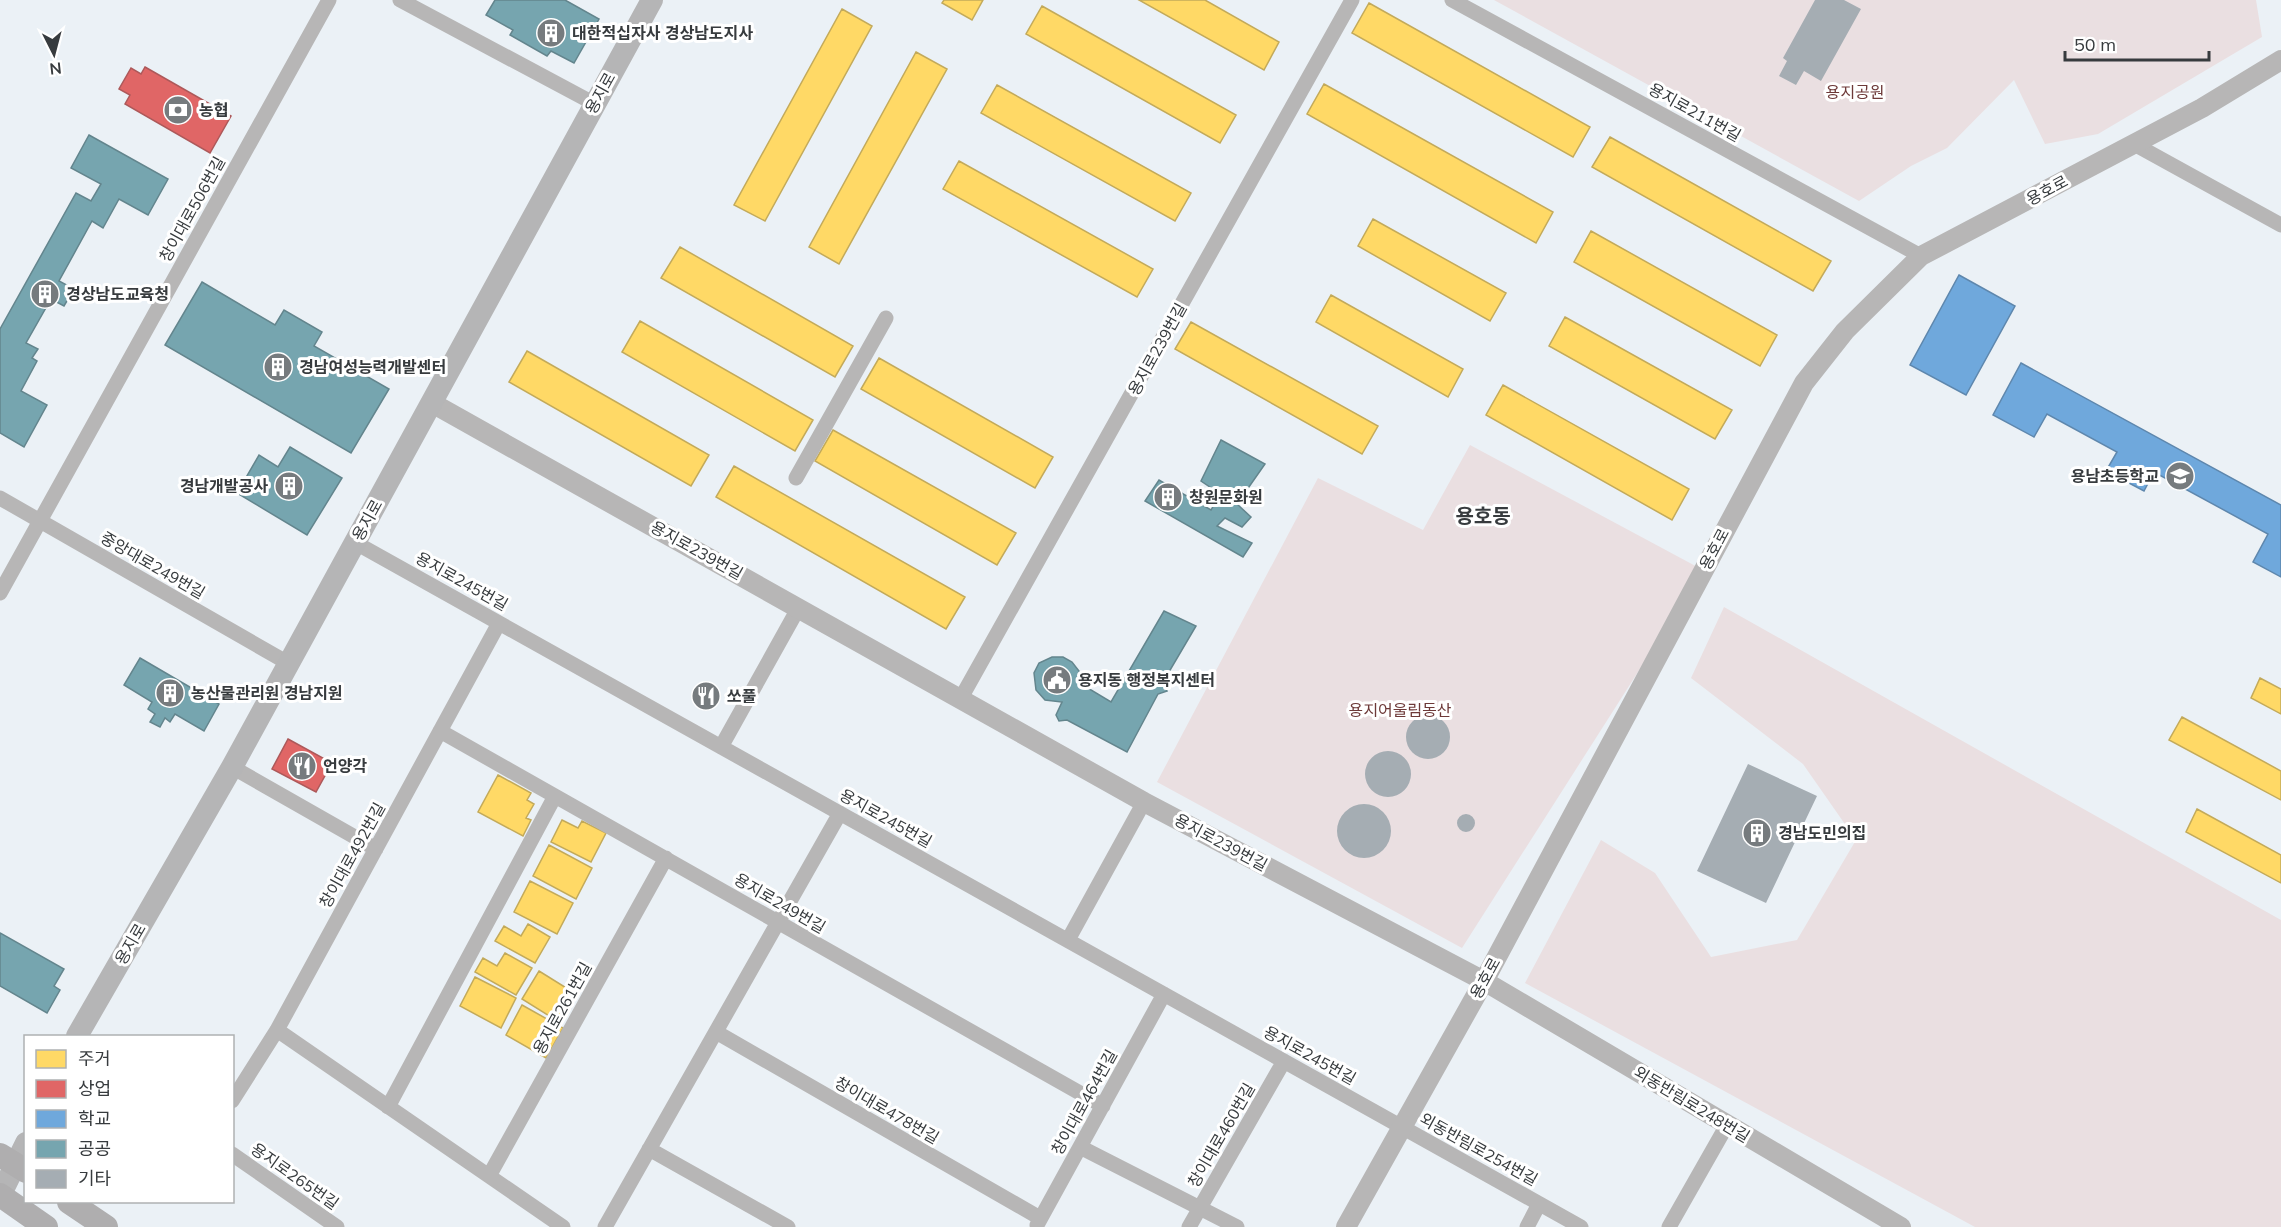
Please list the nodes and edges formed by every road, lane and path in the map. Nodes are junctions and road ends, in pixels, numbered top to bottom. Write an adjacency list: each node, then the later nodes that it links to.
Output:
1 (329, 0): 15 (street, 창이대로506번길)
2 (400, 0): 7 (street)
3 (652, 0): 7 (main road, 용지로)
4 (1352, 0): 21 (street, 용지로239번길)
5 (1452, 0): 10 (street, 용지로211번길)
6 (2281, 60): 8 (street, 용호로)
7 (595, 104): 12 (main road, 용지로)
8 (2134, 144): 9 (street); 10 (street, 용호로)
9 (2281, 225)
10 (1921, 256): 32 (street, 용호로)
11 (886, 318): 13 (street)
12 (432, 403): 16 (main road, 용지로); 18 (street, 용지로239번길)
13 (796, 478)
14 (0, 498): 15 (street, 중앙대로249번길)
15 (39, 520): 17 (street, 창이대로506번길); 20 (street, 중앙대로249번길)
16 (354, 542): 19 (street, 용지로245번길); 20 (main road, 용지로)
17 (0, 593)
18 (799, 608): 21 (street, 용지로239번길); 23 (street)
19 (499, 622): 22 (street, 창이대로492번길); 23 (street, 용지로245번길)
20 (288, 663): 24 (main road, 용지로)
21 (961, 698): 26 (street, 용지로239번길)
22 (440, 731): 25 (street, 용지로249번길); 28 (street, 창이대로492번길)
23 (722, 747): 27 (street, 용지로245번길)
24 (232, 767): 28 (street); 36 (main road, 용지로)
25 (555, 796): 29 (street, 용지로249번길); 40 (street)
26 (1144, 802): 31 (street); 32 (street, 용지로239번길)
27 (840, 813): 30 (street); 31 (street, 용지로245번길)
28 (376, 849): 34 (street, 창이대로492번길)
29 (666, 858): 30 (street, 용지로249번길); 47 (street, 용지로261번길)
30 (778, 922): 35 (street); 39 (street, 용지로249번길)
31 (1068, 940): 33 (street, 용지로245번길)
32 (1484, 981): 41 (street, 외동반림로248번길); 42 (street, 용호로)
33 (1164, 994): 37 (street, 용지로245번길); 39 (street, 창이대로464번길)
34 (277, 1030): 38 (street, 창이대로492번길); 40 (street)
35 (716, 1032): 44 (street); 52 (street, 창이대로478번길)
36 (78, 1035)
37 (1284, 1061): 42 (street, 용지로245번길); 51 (street, 창이대로460번길)
38 (234, 1098)
39 (1103, 1106): 43 (street, 창이대로464번길)
40 (388, 1107): 47 (street)
41 (1727, 1125): 53 (street, 외동반림로248번길); 65 (street)
42 (1401, 1126): 50 (street, 외동반림로254번길); 62 (street, 용호로)
43 (1080, 1147): 51 (street); 52 (street, 창이대로464번길)
44 (649, 1149): 58 (street); 59 (street)
45 (234, 1155): 56 (street, 용지로265번길)
46 (17, 1158): 48 (main road)
47 (489, 1176): 57 (street)
48 (0, 1195): 54 (main road)
49 (70, 1203): 55 (main road)
50 (1539, 1204): 63 (street, 외동반림로254번길); 64 (street, 외동반림로254번길)
51 (1200, 1208): 60 (street, 창이대로460번길); 61 (street)
52 (1038, 1223)
53 (1897, 1226)
54 (46, 1227)
55 (106, 1227)
56 (337, 1227)
57 (563, 1227)
58 (605, 1227)
59 (789, 1227)
60 (1189, 1227)
61 (1236, 1227)
62 (1346, 1227)
63 (1527, 1227)
64 (1581, 1227)
65 (1668, 1227)

